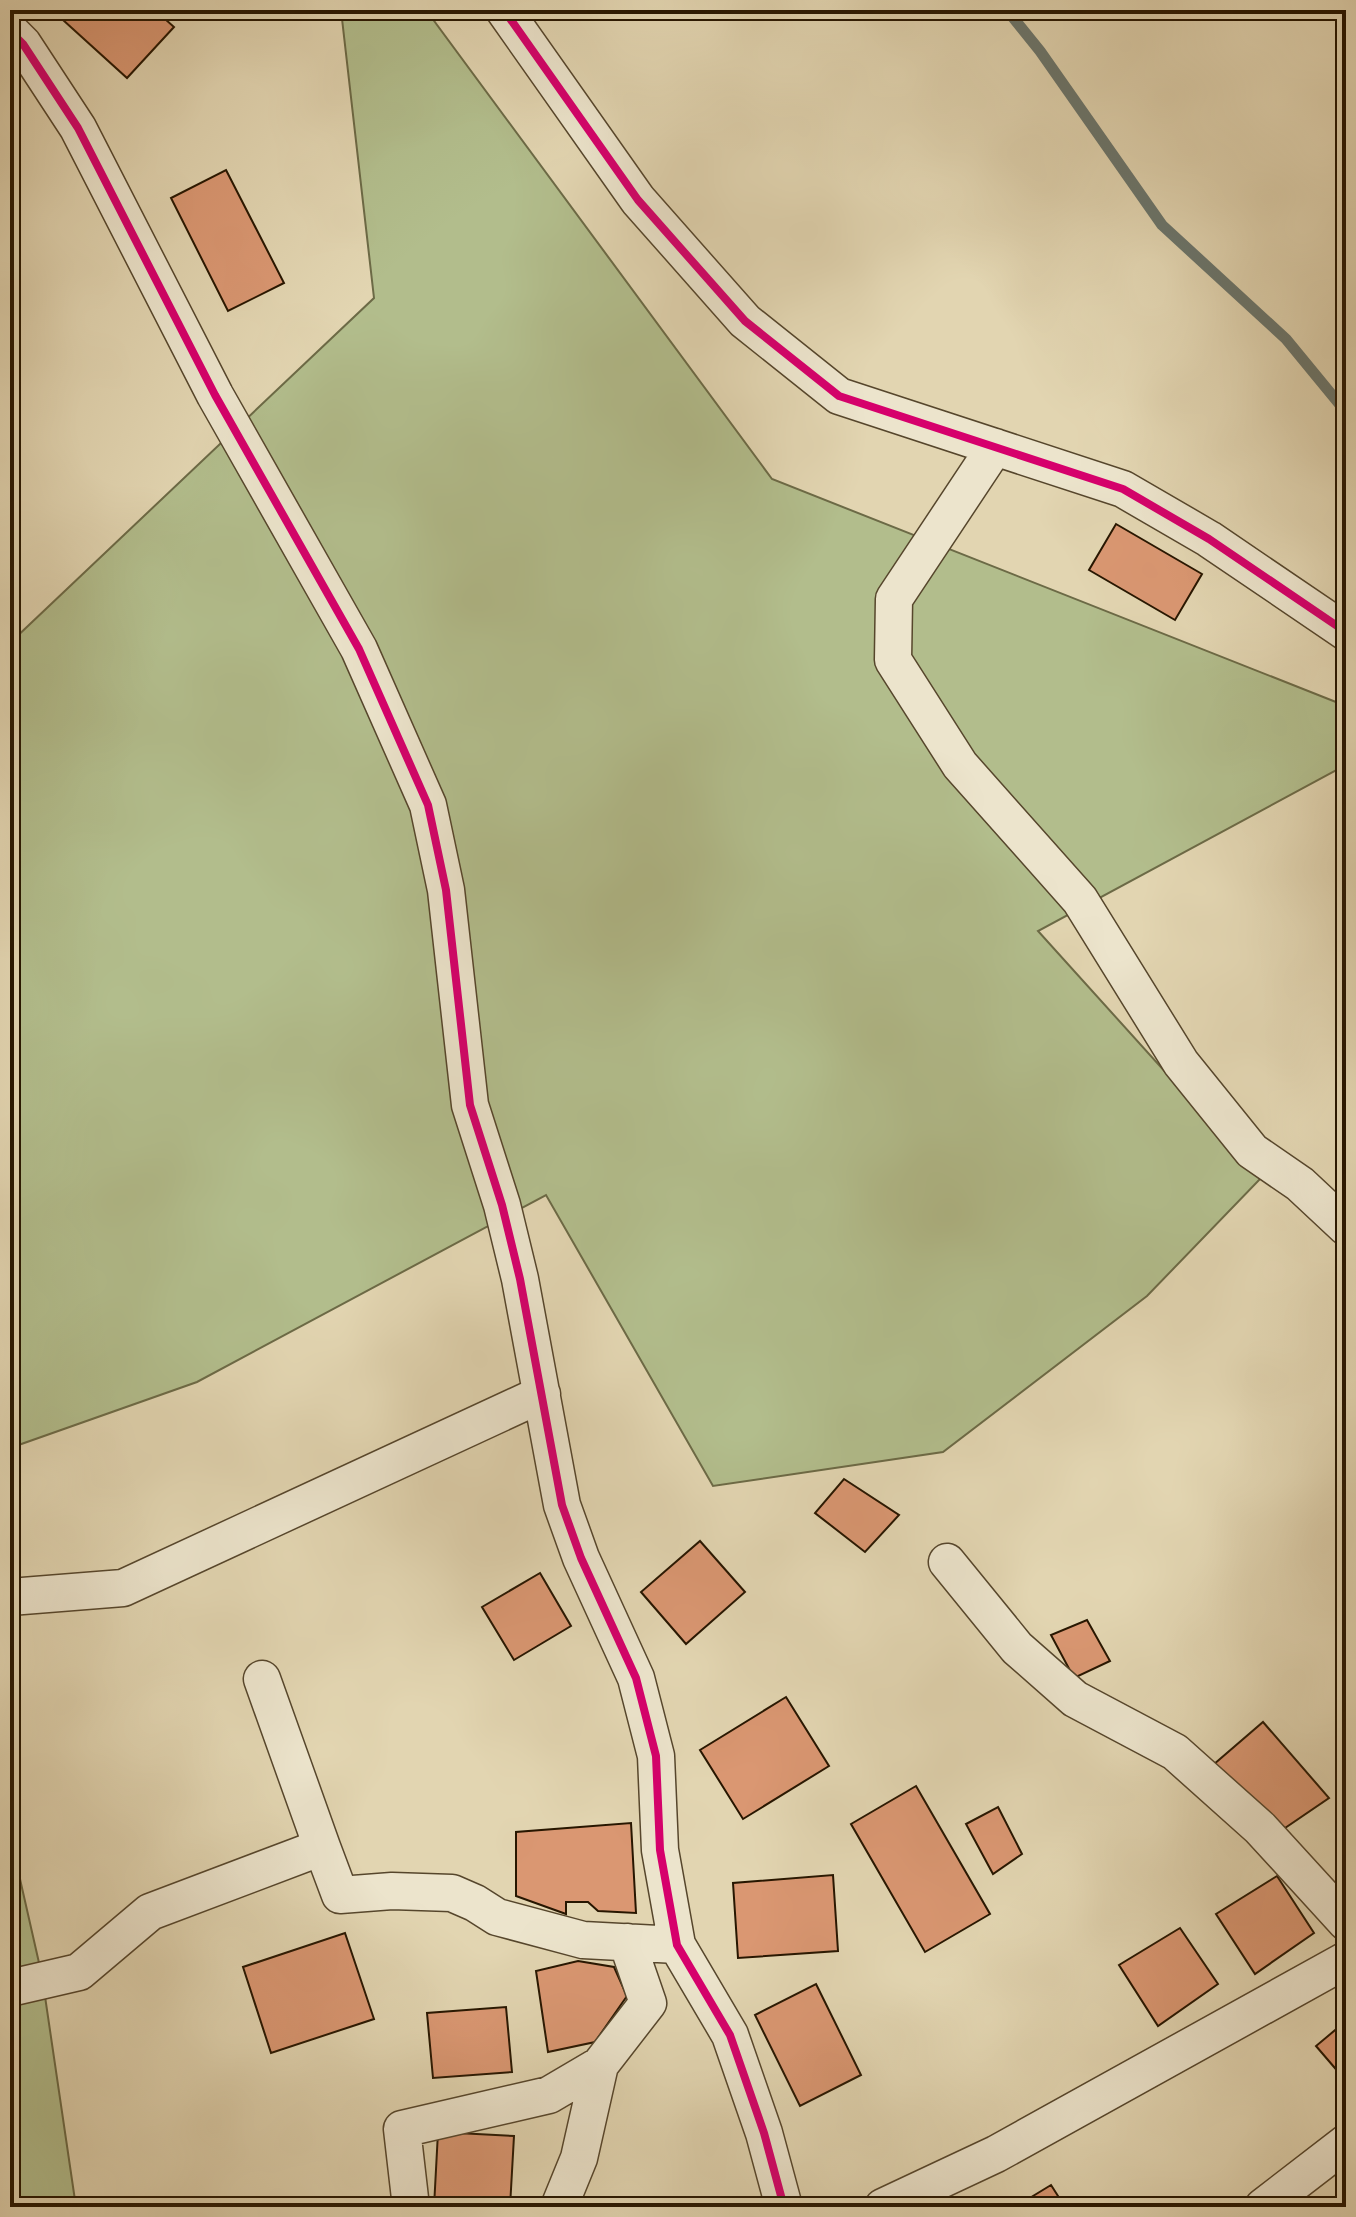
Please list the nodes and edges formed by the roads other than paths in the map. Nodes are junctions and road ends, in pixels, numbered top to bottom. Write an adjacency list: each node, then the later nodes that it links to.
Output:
1 (504, 10): 3 (street)
2 (10, 31): 6 (street)
3 (995, 447): 4 (street); 5 (street)
4 (1346, 632)
5 (1346, 1227)
6 (542, 1394): 8 (street); 13 (street)
7 (947, 1562): 11 (street)
8 (10, 1597)
9 (262, 1679): 10 (street)
10 (322, 1847): 12 (street); 15 (street)
11 (1346, 1922)
12 (627, 1942): 13 (street); 16 (street)
13 (677, 1945): 20 (street)
14 (1346, 1960): 21 (street)
15 (10, 1988)
16 (600, 2065): 18 (street); 19 (street)
17 (1346, 2143): 22 (street)
18 (411, 2207)
19 (559, 2207)
20 (784, 2207)
21 (883, 2207)
22 (1263, 2207)

